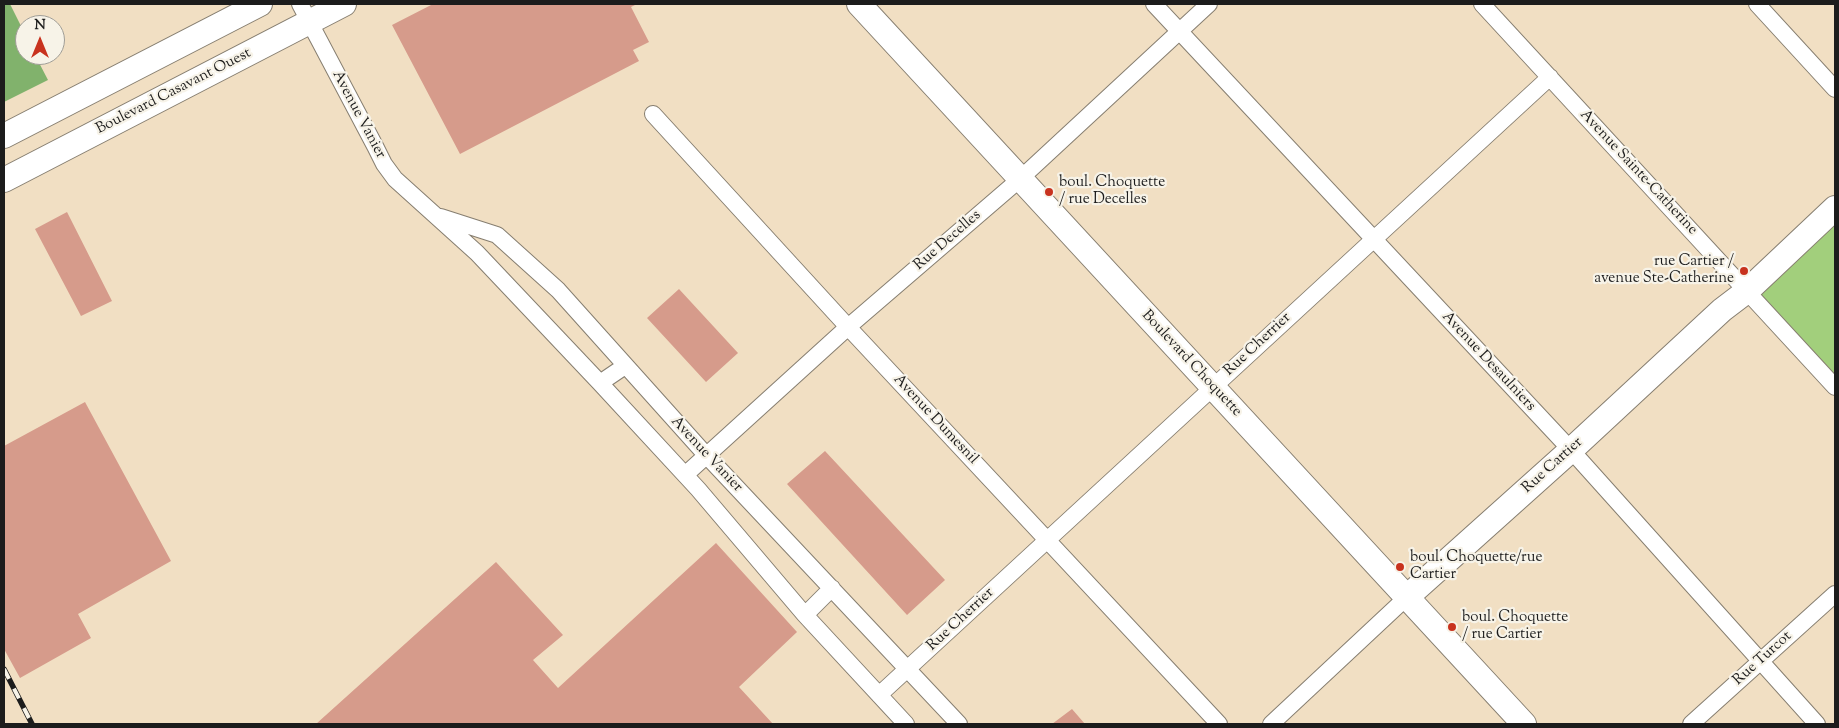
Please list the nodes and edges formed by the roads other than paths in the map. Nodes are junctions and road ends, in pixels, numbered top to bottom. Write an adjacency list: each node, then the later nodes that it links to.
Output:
1 (260, 4): 13 (main road)
2 (344, 4): 8 (main road, Boulevard Casavant Ouest)
3 (859, 4): 14 (main road, Boulevard Choquette)
4 (1154, 4): 9 (street, Avenue Desaulniers)
5 (1209, 4): 9 (street, Rue Decelles)
6 (1482, 4): 10 (street, Avenue Sainte-Catherine)
7 (1757, 4): 11 (street)
8 (305, 13): 15 (main road, Boulevard Casavant Ouest); 17 (street, Avenue Vanier)
9 (1179, 31): 14 (street, Rue Decelles); 18 (street, Avenue Desaulniers)
10 (1550, 77): 18 (street, Rue Cherrier); 19 (street, Avenue Sainte-Catherine)
11 (1835, 89)
12 (653, 114): 20 (street, Avenue Dumesnil)
13 (4, 136)
14 (1020, 179): 20 (street, Rue Decelles); 23 (main road, Boulevard Choquette)
15 (4, 180)
16 (1835, 208): 19 (main road, Rue Cartier)
17 (434, 215): 21 (street, Avenue Vanier); 22 (street, Avenue Vanier)
18 (1373, 239): 23 (street, Rue Cherrier); 25 (street, Avenue Desaulniers)
19 (1747, 292): 24 (street, Avenue Sainte-Catherine); 25 (main road, Rue Cartier)
20 (848, 327): 26 (street, Rue Decelles); 28 (street, Avenue Dumesnil)
21 (625, 366): 22 (street); 26 (street, Avenue Vanier)
22 (600, 383): 27 (street, Avenue Vanier)
23 (1212, 387): 28 (street, Rue Cherrier); 31 (main road, Boulevard Choquette)
24 (1835, 387)
25 (1571, 450): 31 (main road, Rue Cartier); 33 (street, Avenue Desaulniers)
26 (706, 455): 27 (street, Rue Decelles); 29 (street, Avenue Vanier)
27 (685, 474): 32 (street, Avenue Vanier)
28 (1046, 540): 34 (street, Rue Cherrier); 38 (street, Avenue Dumesnil)
29 (832, 588): 32 (street); 34 (street, Avenue Vanier)
30 (1835, 594): 33 (street, Rue Turcot)
31 (1407, 597): 39 (street, Rue Cartier); 40 (main road, Boulevard Choquette)
32 (805, 614): 35 (street, Avenue Vanier)
33 (1760, 661): 41 (street, Rue Turcot); 42 (street, Avenue Desaulniers)
34 (909, 669): 35 (street, Rue Cherrier); 37 (street, Avenue Vanier)
35 (879, 695): 36 (street, Avenue Vanier)
36 (906, 724)
37 (960, 724)
38 (1219, 724)
39 (1271, 724)
40 (1524, 724)
41 (1691, 724)
42 (1818, 724)

